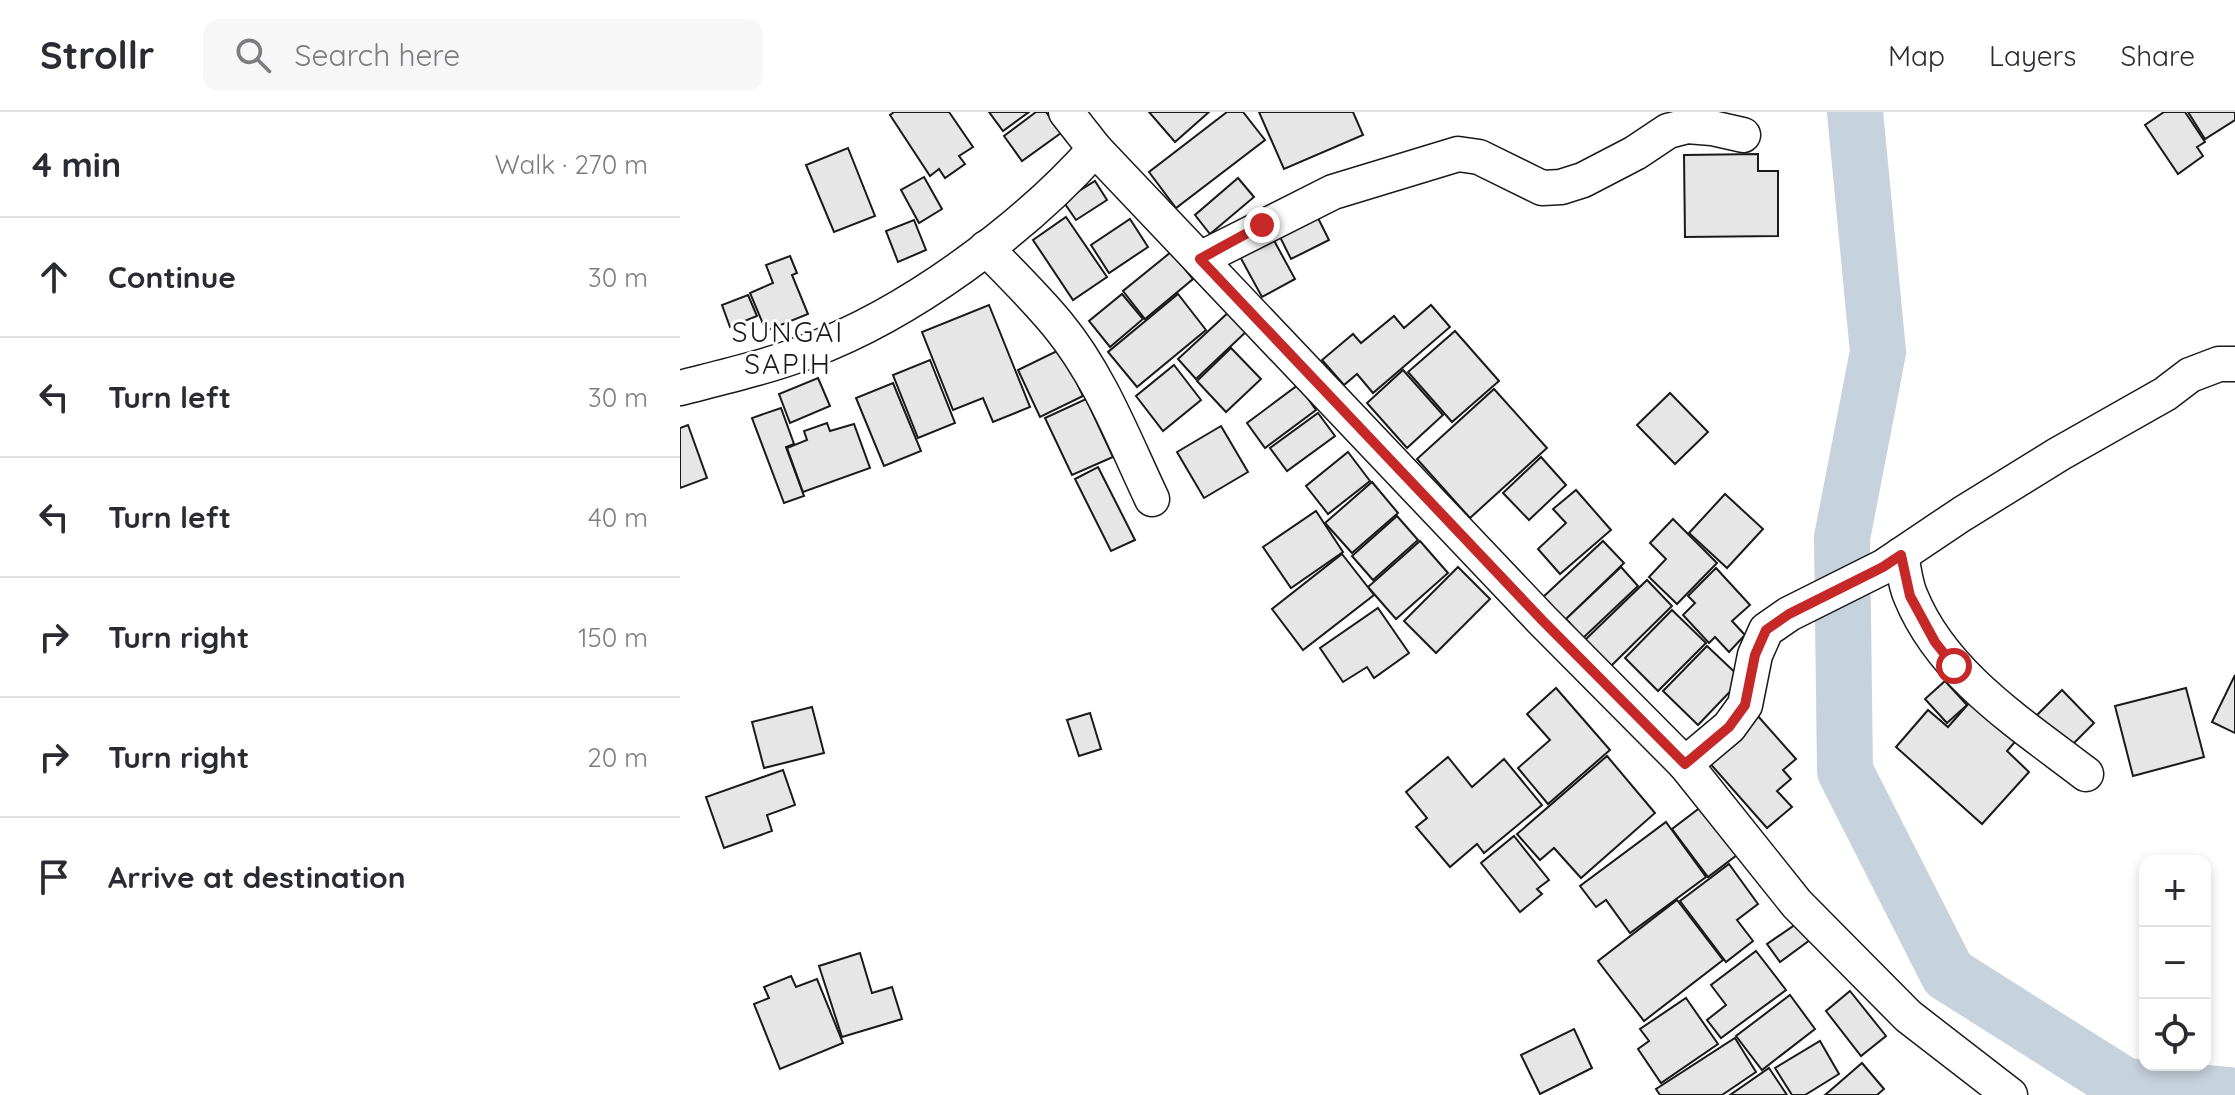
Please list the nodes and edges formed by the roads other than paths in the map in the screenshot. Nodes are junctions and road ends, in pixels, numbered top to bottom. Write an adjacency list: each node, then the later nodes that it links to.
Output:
1 (1066, 112): 3 (street)
2 (1743, 135): 5 (street)
3 (1095, 149): 4 (street); 5 (street)
4 (986, 248): 7 (street); 8 (street)
5 (1200, 259): 10 (street)
6 (2235, 364): 9 (street)
7 (680, 388)
8 (1152, 499)
9 (1892, 561): 10 (street); 11 (street)
10 (1685, 764): 12 (street)
11 (2086, 774)
12 (2010, 1095)

